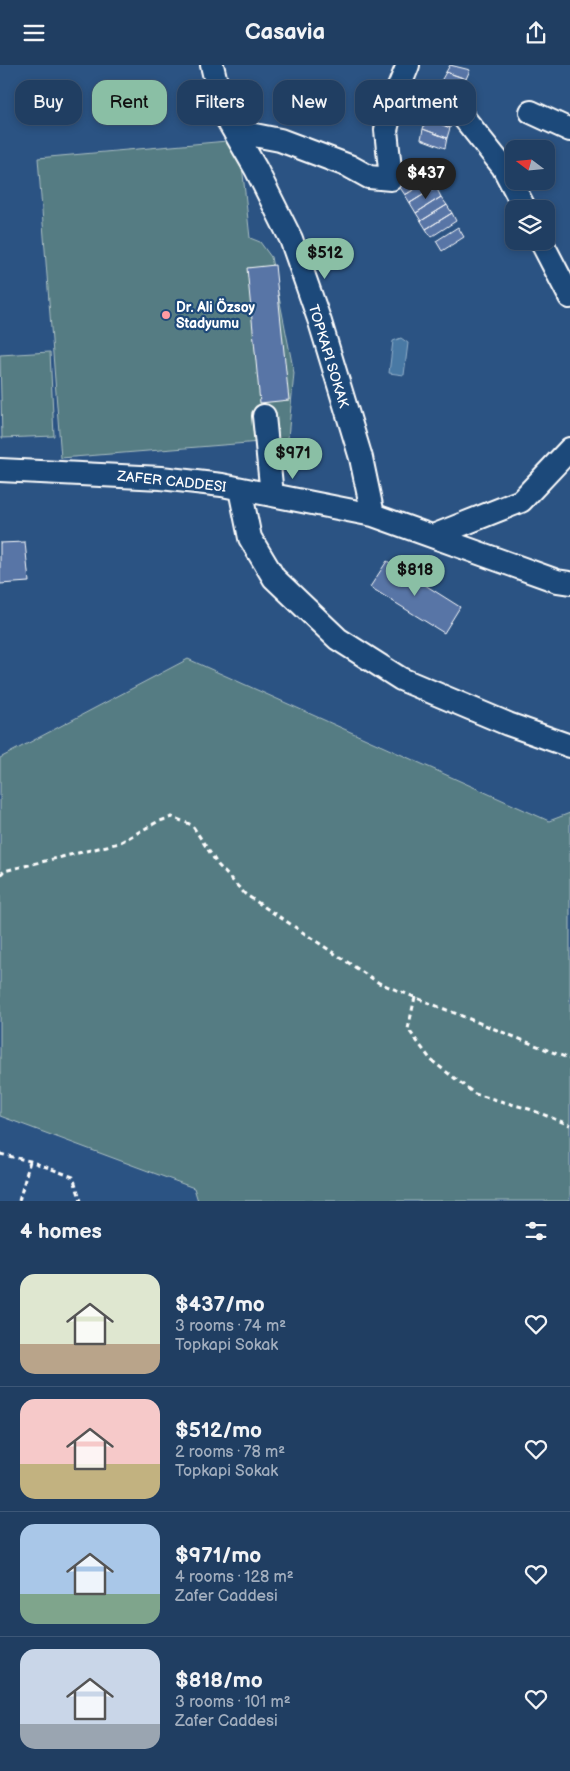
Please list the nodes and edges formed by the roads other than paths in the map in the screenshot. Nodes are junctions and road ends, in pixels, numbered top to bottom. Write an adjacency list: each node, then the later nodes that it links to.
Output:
1 (212, 65): 6 (street, TOPKAPI SOKAK)
2 (408, 65): 6 (street)
3 (531, 112): 5 (street)
4 (470, 125): 7 (street)
5 (570, 130)
6 (234, 131): 15 (street, TOPKAPI SOKAK)
7 (520, 200)
8 (546, 250): 9 (street)
9 (570, 297)
10 (264, 417): 14 (street)
11 (570, 449): 16 (street)
12 (0, 470): 13 (street, ZAFER CADDESI)
13 (240, 489): 14 (street, ZAFER CADDESI); 18 (street)
14 (272, 495): 15 (street, ZAFER CADDESI)
15 (373, 515): 16 (street, ZAFER CADDESI)
16 (433, 536): 17 (street, ZAFER CADDESI)
17 (570, 583)
18 (570, 746)

